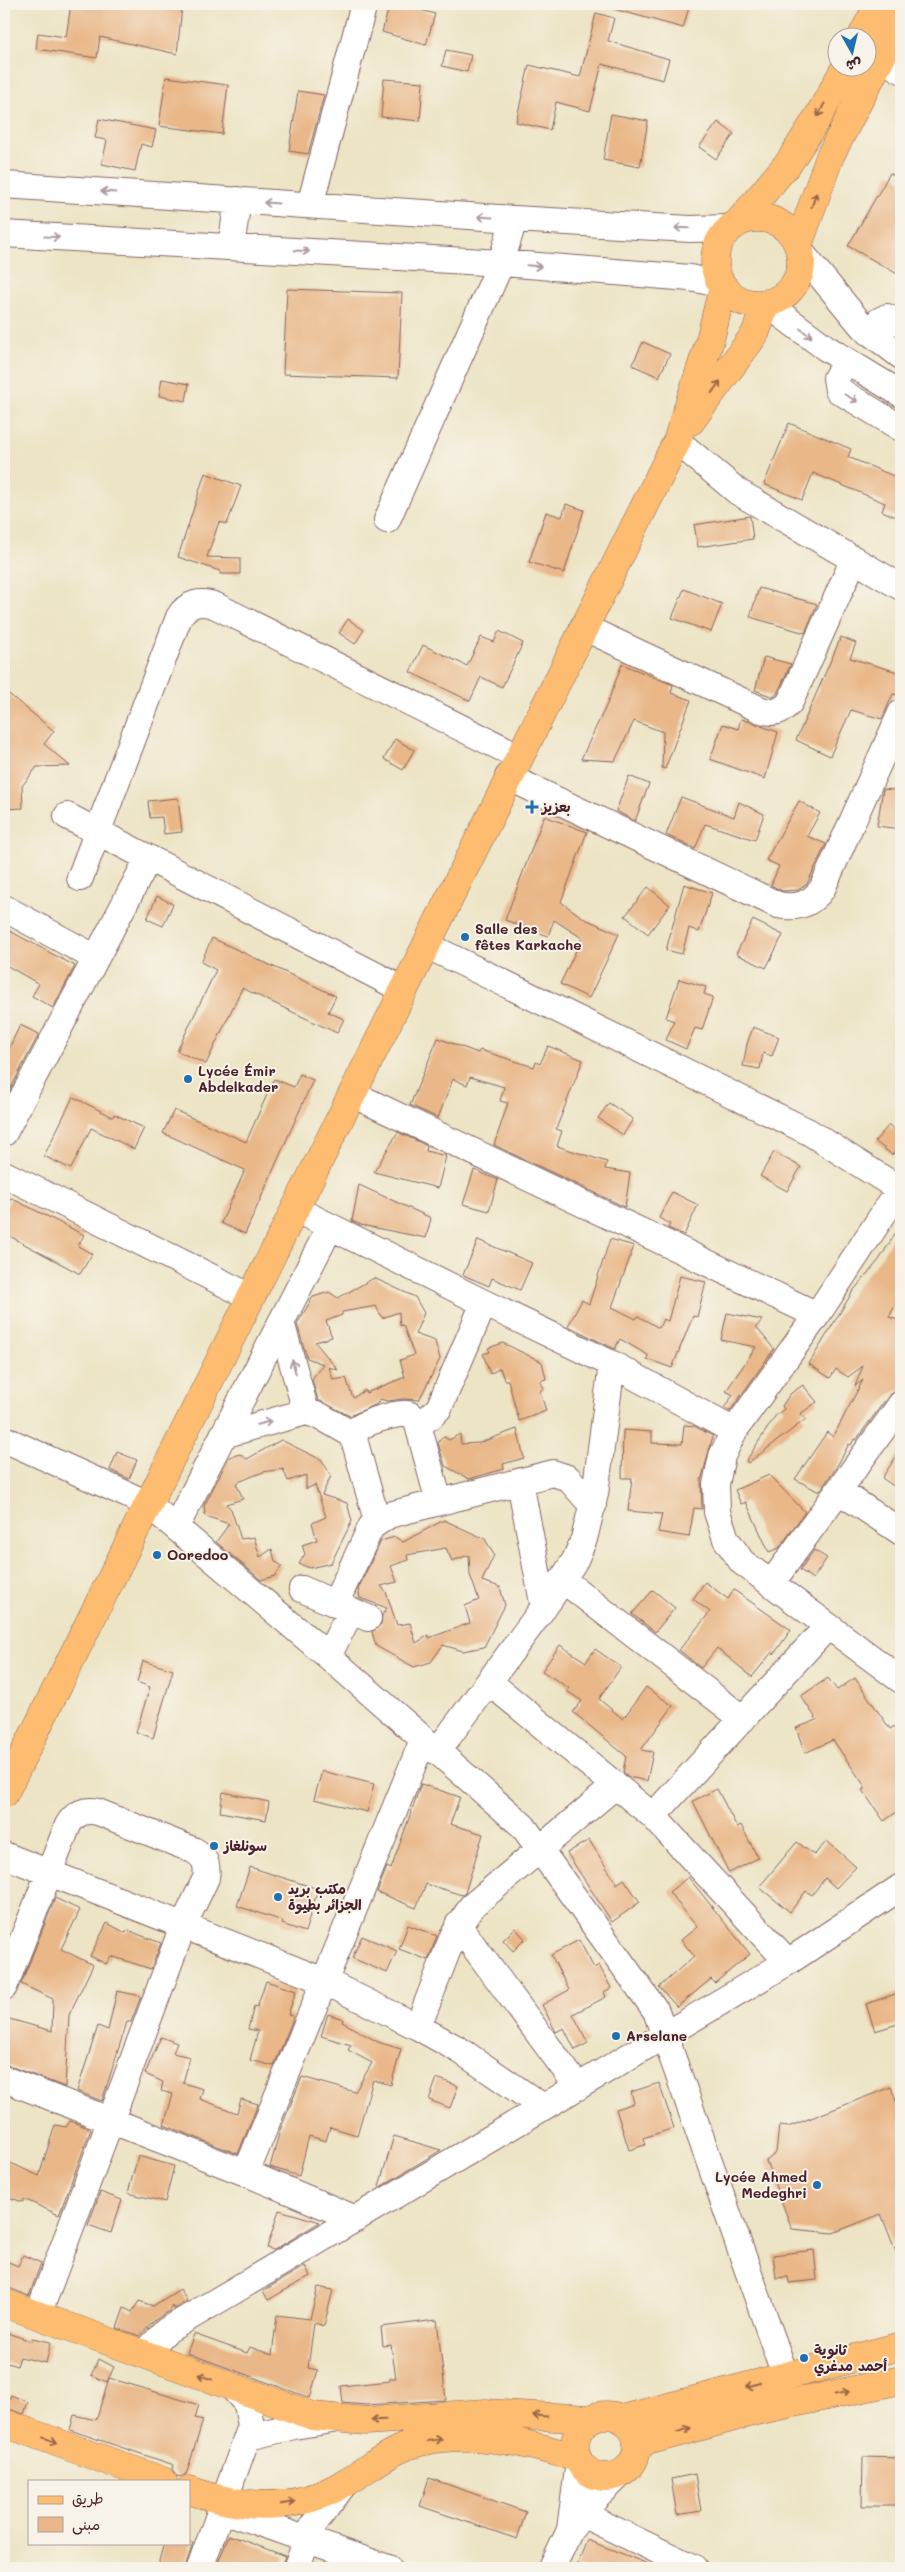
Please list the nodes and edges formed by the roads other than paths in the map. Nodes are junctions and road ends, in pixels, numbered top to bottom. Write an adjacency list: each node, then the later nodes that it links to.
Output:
1 (364, 4): 9 (street)
2 (879, 4): 4 (main road)
3 (901, 20): 5 (main road)
4 (866, 28)
5 (891, 64): 14 (main road, one-way to 5)
6 (839, 78): 11 (main road, one-way to 11)
7 (4, 185): 8 (street, one-way to 7)
8 (238, 200): 9 (street, one-way to 8); 13 (street)
9 (310, 205): 10 (street, one-way to 9)
10 (514, 219): 11 (street, one-way to 10); 15 (street)
11 (734, 226): 14 (main road); 16 (main road)
12 (4, 234): 13 (street, one-way to 13)
13 (232, 247): 15 (street, one-way to 15)
14 (799, 249): 17 (main road); 19 (street)
15 (501, 263): 16 (street, one-way to 16); 25 (street)
16 (722, 285): 17 (main road); 24 (main road)
17 (766, 304): 21 (street, one-way to 21); 24 (main road, one-way to 17)
18 (901, 324): 19 (street)
19 (868, 332): 20 (street)
20 (901, 356)
21 (846, 361): 22 (street); 23 (street, one-way to 23)
22 (901, 394)
23 (901, 428)
24 (677, 440): 26 (street); 28 (main road)
25 (387, 520)
26 (854, 559): 27 (street); 28 (street)
27 (901, 587)
28 (584, 627): 31 (main road)
29 (901, 713): 30 (street)
30 (894, 749): 31 (street)
31 (513, 766): 33 (street); 37 (main road)
32 (67, 816): 33 (street)
33 (98, 832): 34 (street); 35 (street)
34 (148, 859): 38 (street); 39 (street)
35 (80, 878)
36 (4, 908): 38 (street)
37 (426, 945): 39 (main road); 43 (street)
38 (94, 957): 41 (street)
39 (404, 990): 40 (main road)
40 (352, 1094): 44 (main road); 48 (street)
41 (4, 1133)
42 (4, 1174): 46 (street)
43 (901, 1189): 48 (street)
44 (295, 1209): 45 (street); 46 (main road)
45 (330, 1226): 47 (street); 49 (street)
46 (251, 1297): 61 (main road)
47 (484, 1304): 50 (street); 53 (street)
48 (817, 1315): 54 (street)
49 (282, 1322): 52 (street, one-way to 49); 55 (street)
50 (612, 1364): 54 (street); 62 (street)
51 (901, 1404): 59 (street)
52 (306, 1412): 55 (street, one-way to 52); 56 (street)
53 (418, 1424): 56 (street); 60 (street)
54 (734, 1432): 67 (street)
55 (223, 1435): 64 (street)
56 (353, 1435): 63 (street)
57 (4, 1439): 61 (street)
58 (520, 1482): 60 (street); 62 (street); 68 (street)
59 (840, 1491): 65 (street); 67 (street)
60 (439, 1502): 63 (street)
61 (148, 1504): 64 (street); 78 (main road)
62 (593, 1506): 66 (street)
63 (377, 1521): 69 (street)
64 (176, 1527): 70 (street)
65 (901, 1532)
66 (563, 1580): 68 (street); 75 (street)
67 (771, 1584): 71 (street)
68 (544, 1608): 74 (street)
69 (351, 1611): 70 (street); 72 (street)
70 (290, 1626): 72 (street)
71 (828, 1626): 73 (street); 75 (street)
72 (328, 1656): 76 (street)
73 (901, 1680)
74 (489, 1682): 76 (street); 77 (street)
75 (743, 1719): 79 (street)
76 (430, 1746): 80 (street); 87 (street)
77 (616, 1785): 79 (street); 80 (street)
78 (4, 1794)
79 (653, 1816): 86 (street)
80 (538, 1849): 84 (street); 90 (street)
81 (4, 1856): 82 (street)
82 (48, 1873): 85 (street); 85 (street); 88 (street)
83 (901, 1887): 86 (street)
84 (458, 1925): 89 (street); 92 (street)
85 (183, 1926): 87 (street); 94 (street)
86 (788, 1962): 90 (street)
87 (324, 1981): 89 (street); 95 (street)
88 (4, 1986)
89 (418, 2026): 93 (street)
90 (665, 2035): 92 (street); 101 (street)
91 (4, 2079): 94 (street)
92 (578, 2087): 93 (street)
93 (543, 2108): 96 (street)
94 (110, 2121): 95 (street); 98 (street)
95 (246, 2173): 96 (street)
96 (356, 2219): 100 (street)
97 (4, 2302): 98 (main road)
98 (38, 2315): 100 (main road)
99 (901, 2346): 101 (main road)
100 (144, 2354): 103 (main road, one-way to 100)
101 (785, 2375): 104 (main road, one-way to 104)
102 (901, 2380): 109 (main road, one-way to 102)
103 (232, 2387): 105 (main road); 108 (street)
104 (622, 2419): 106 (main road); 109 (main road)
105 (339, 2420): 106 (main road, one-way to 105); 108 (street)
106 (588, 2420): 110 (main road)
107 (4, 2423): 112 (main road, one-way to 112)
108 (249, 2437): 115 (street)
109 (638, 2444): 111 (main road)
110 (578, 2460): 111 (main road); 113 (main road, one-way to 110); 116 (street)
111 (624, 2471): 116 (street)
112 (160, 2480)
113 (345, 2483): 115 (main road, one-way to 113); 117 (street)
114 (190, 2490): 115 (main road)
115 (224, 2506): 117 (street); 118 (street)
116 (576, 2522): 121 (street); 122 (street)
117 (308, 2540): 119 (street); 120 (street)
118 (200, 2568)
119 (296, 2568)
120 (388, 2568)
121 (552, 2568)
122 (694, 2568)

